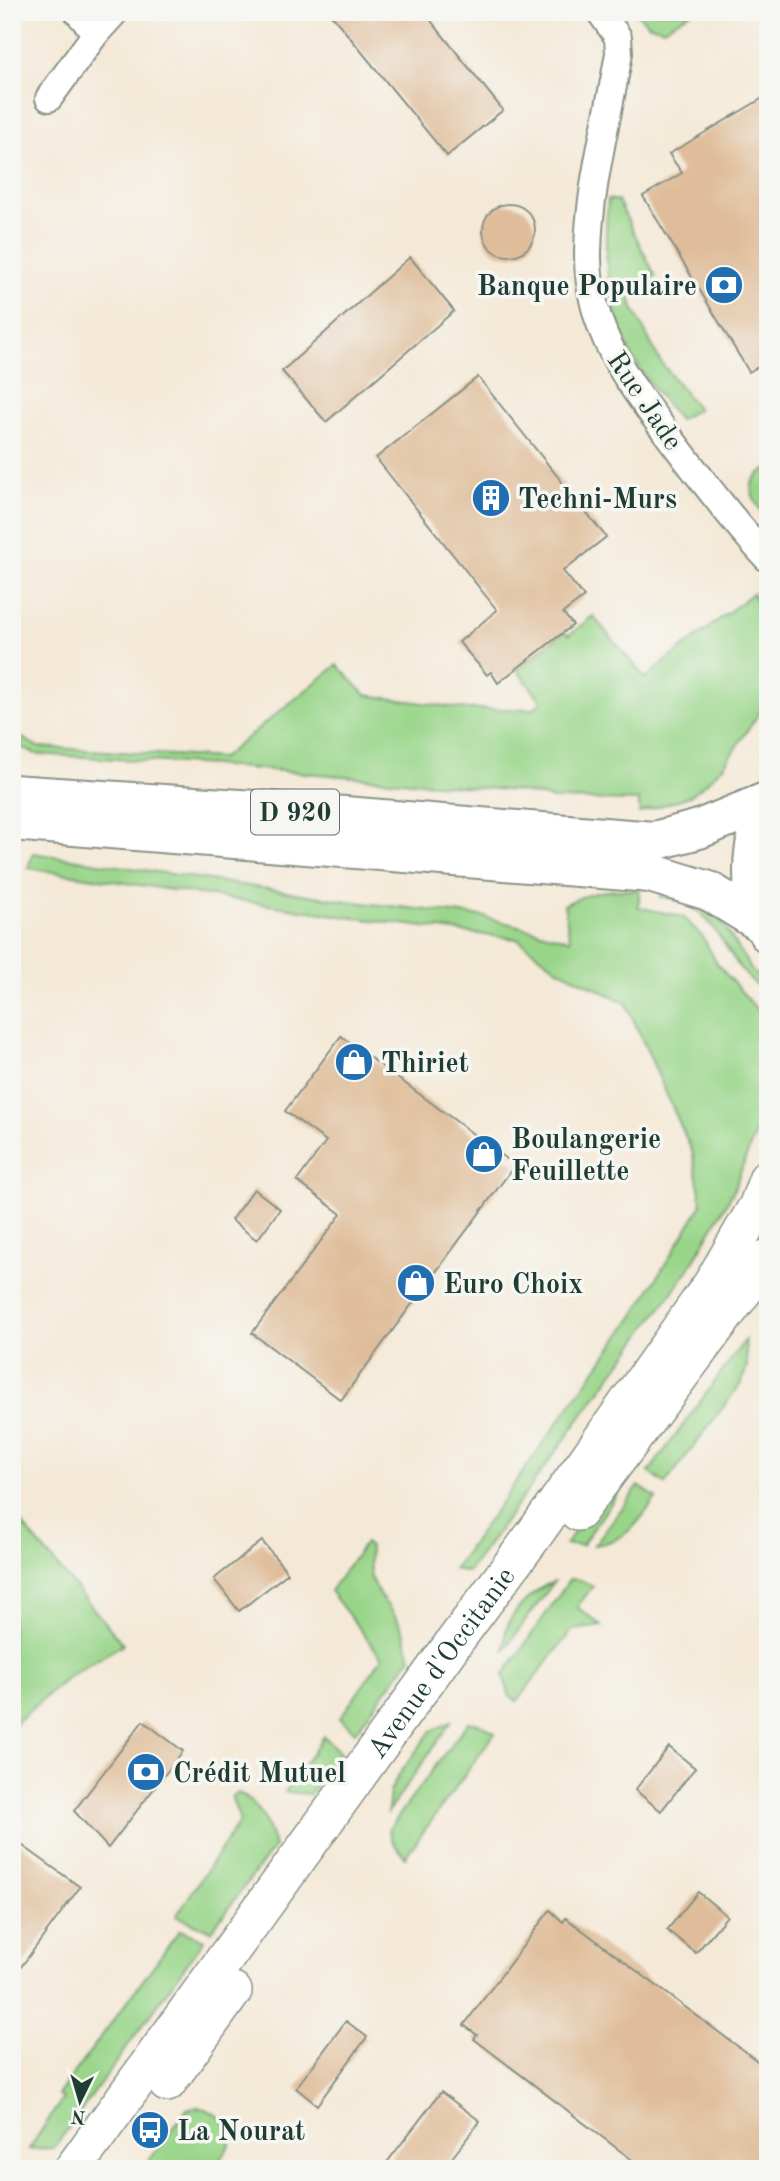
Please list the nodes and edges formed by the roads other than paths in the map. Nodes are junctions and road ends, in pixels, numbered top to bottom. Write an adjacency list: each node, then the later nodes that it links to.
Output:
1 (78, 12): 4 (street)
2 (115, 12): 4 (street)
3 (600, 12): 6 (street, Rue Jade)
4 (96, 33): 5 (street)
5 (49, 97)
6 (768, 559)
7 (12, 794): 8 (main road, D 920)
8 (768, 804): 10 (main road)
9 (12, 821): 10 (main road, D 920)
10 (765, 929)
11 (768, 1178): 13 (main road, Avenue d'Occitanie)
12 (768, 1258): 14 (main road, Avenue d'Occitanie)
13 (73, 2169)
14 (104, 2169)

